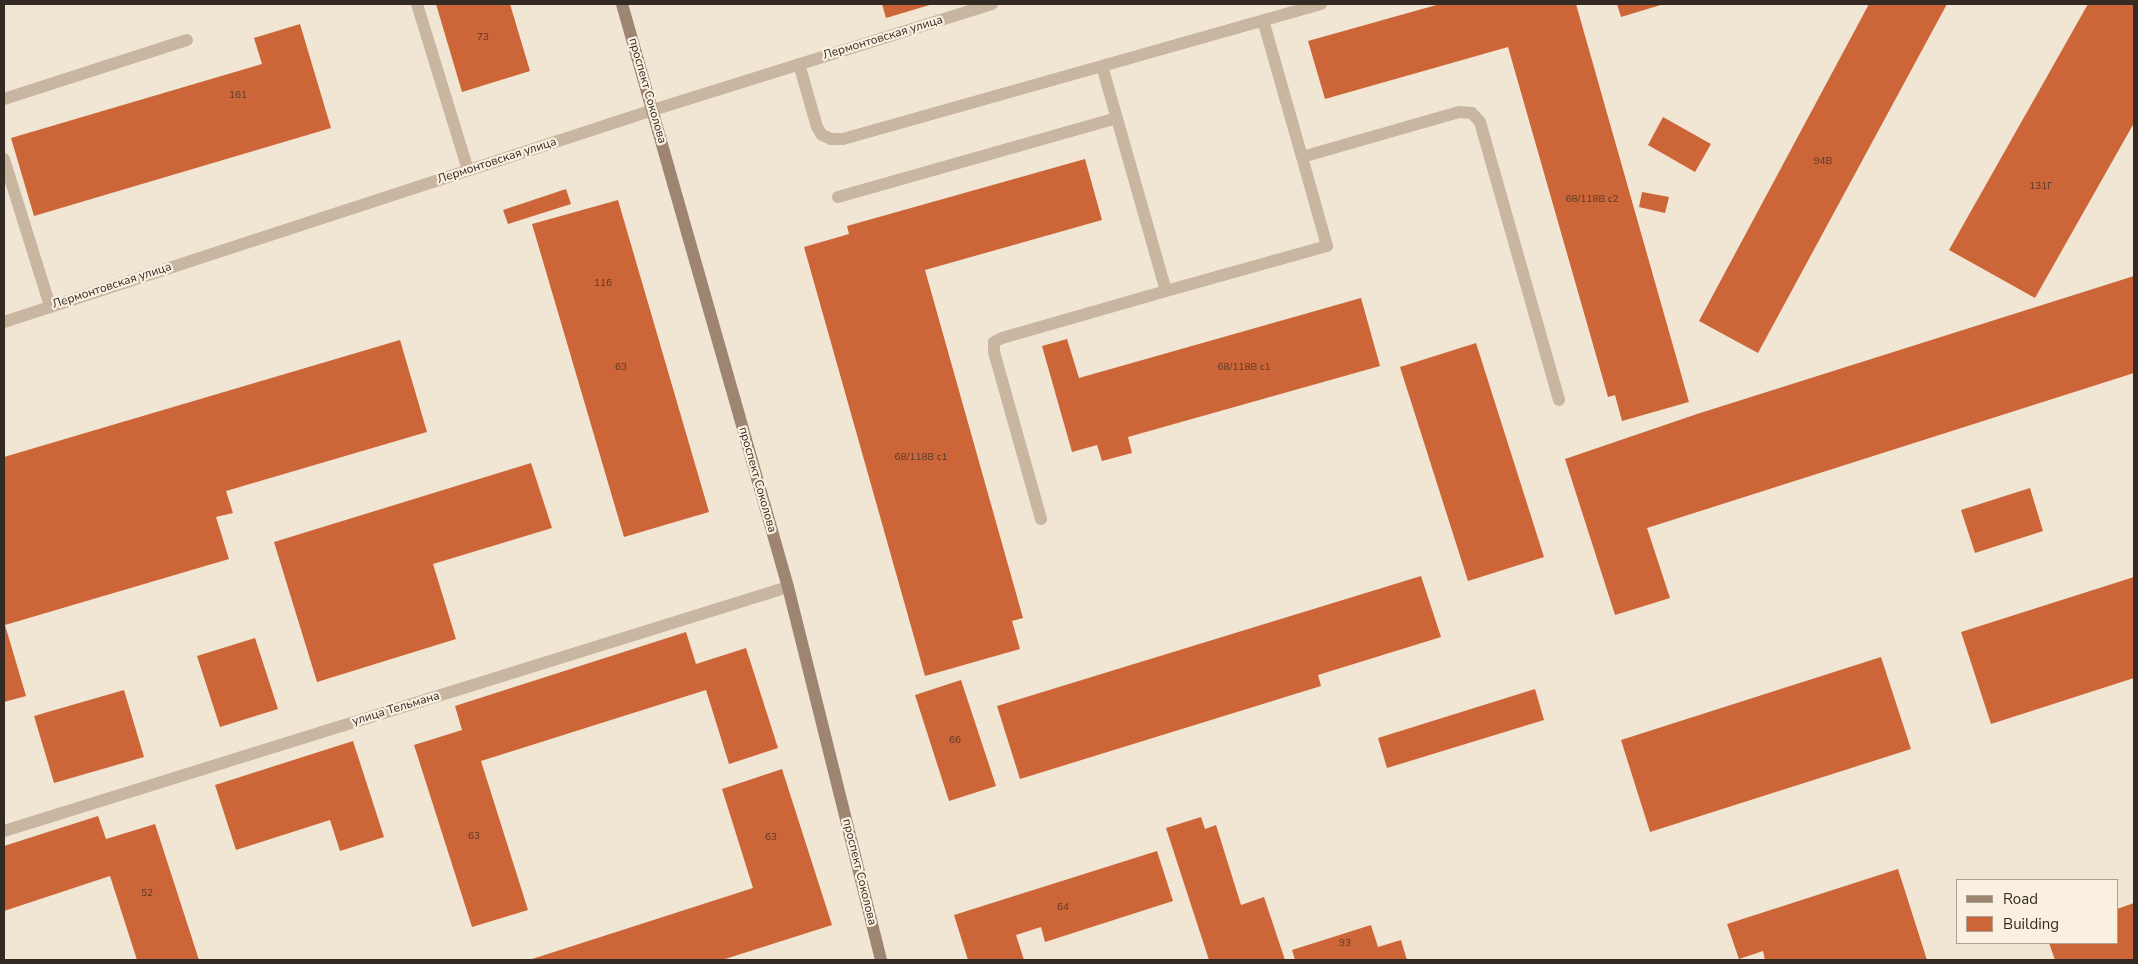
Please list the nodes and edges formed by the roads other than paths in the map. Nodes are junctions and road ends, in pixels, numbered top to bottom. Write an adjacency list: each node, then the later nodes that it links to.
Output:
1 (417, 4): 14 (street)
2 (622, 4): 10 (main road, проспект Соколова)
3 (992, 4): 7 (street, Лермонтовская улица)
4 (1321, 4): 5 (street)
5 (1263, 20): 8 (street); 12 (street)
6 (187, 40): 9 (street)
7 (799, 64): 8 (street); 10 (street, Лермонтовская улица)
8 (1102, 66): 11 (street)
9 (4, 99)
10 (653, 110): 14 (street, Лермонтовская улица); 21 (main road, проспект Соколова)
11 (1117, 118): 15 (street); 16 (street)
12 (1302, 157): 16 (street); 19 (street)
13 (4, 159): 17 (street)
14 (468, 170): 17 (street, Лермонтовская улица)
15 (838, 197)
16 (1166, 291): 20 (street)
17 (50, 306): 18 (street, Лермонтовская улица)
18 (4, 322)
19 (1559, 400)
20 (1041, 519)
21 (788, 588): 22 (street, улица Тельмана); 23 (main road, проспект Соколова)
22 (4, 831)
23 (881, 960)

